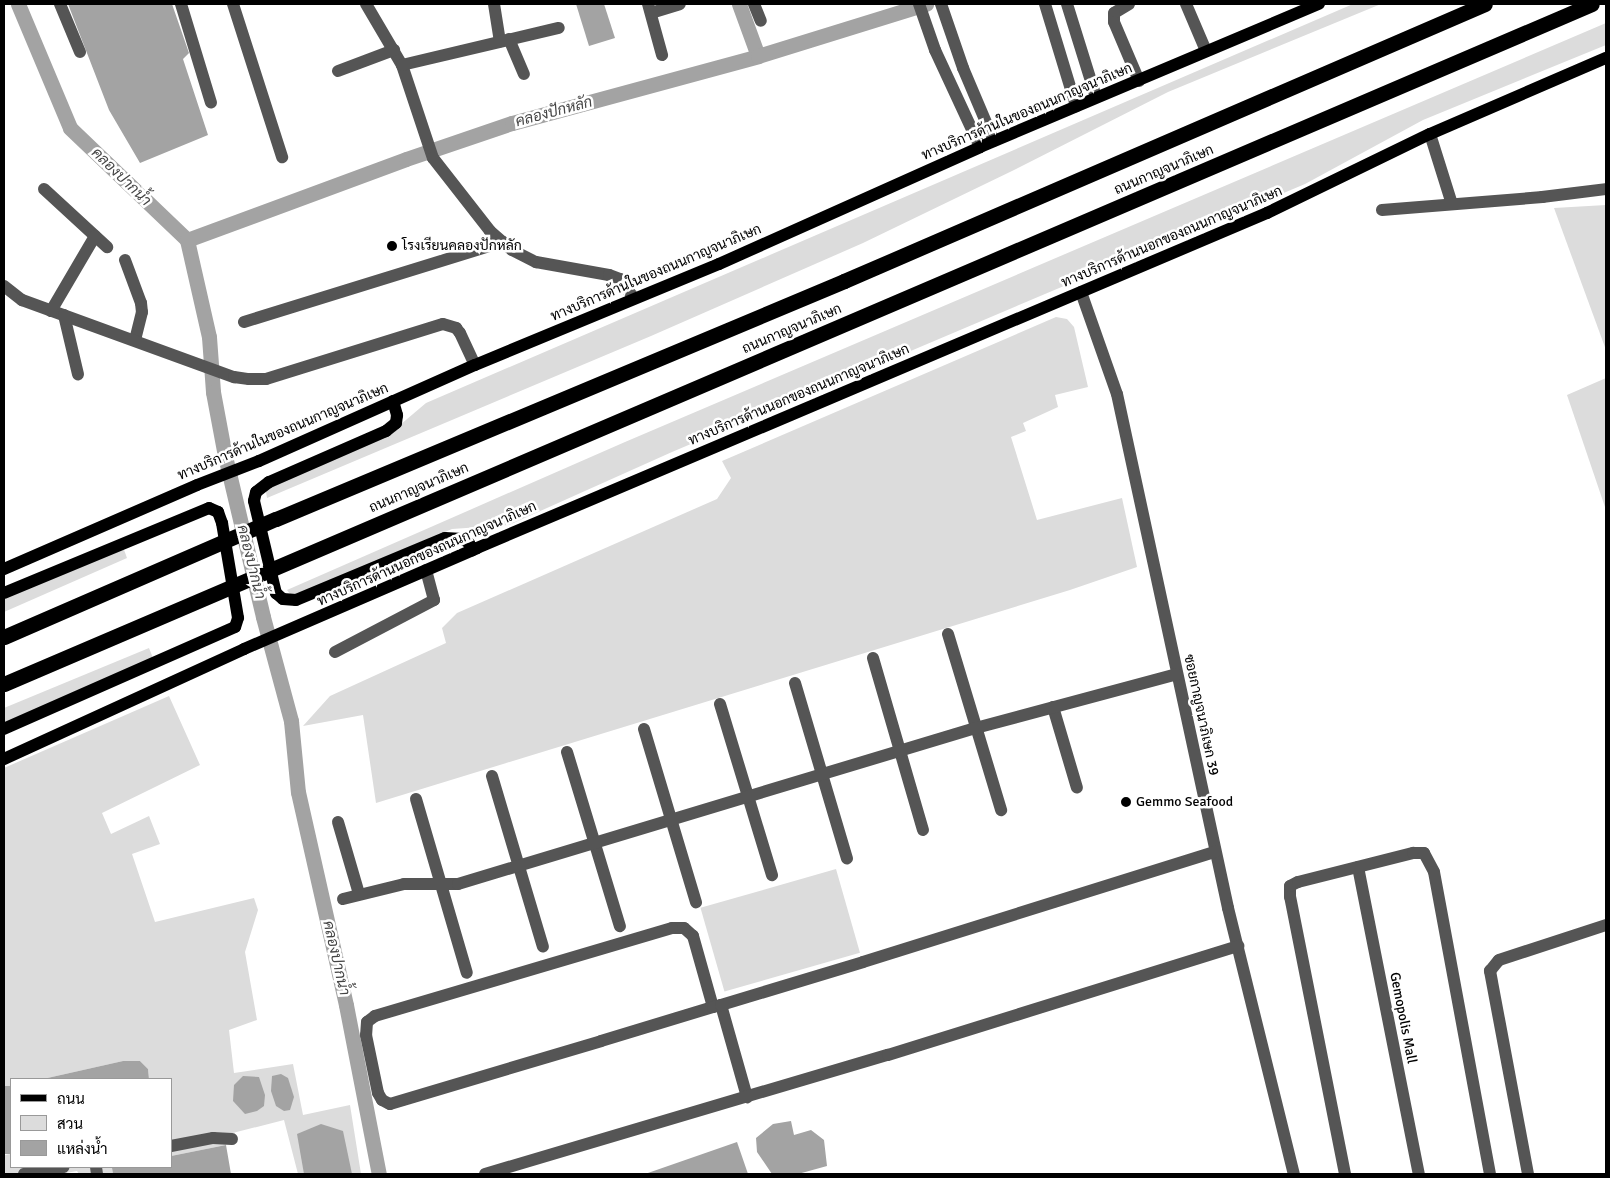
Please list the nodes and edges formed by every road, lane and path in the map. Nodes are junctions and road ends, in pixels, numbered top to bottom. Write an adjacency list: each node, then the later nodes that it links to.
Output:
1 (60, 4): 23 (street)
2 (181, 4): 31 (street)
3 (233, 4): 36 (street)
4 (366, 4): 21 (street)
5 (494, 4): 20 (street)
6 (680, 4): 16 (street)
7 (754, 4): 18 (street)
8 (1045, 4): 32 (street)
9 (1067, 4): 30 (street)
10 (1129, 4): 29 (street)
11 (1186, 4): 22 (street)
12 (1318, 4): 22 (main road, ทางบริการด้านในของถนนกาญจนาภิเษก)
13 (1485, 4): 60 (highway, ถนนกาญจนาภิเษก)
14 (1592, 4): 65 (highway, ถนนกาญจนาภิเษก)
15 (941, 5): 34 (street)
16 (649, 8): 24 (street)
17 (920, 8): 35 (street)
18 (761, 21)
19 (559, 28): 20 (street)
20 (504, 41): 26 (street); 28 (street)
21 (394, 50): 26 (street); 27 (street)
22 (1206, 51): 29 (main road, ทางบริการด้านในของถนนกาญจนาภิเษก)
23 (80, 52)
24 (662, 55)
25 (1606, 58): 33 (main road, ทางบริการด้านนอกของถนนกาญจนาภิเษก)
26 (402, 65): 42 (street)
27 (338, 71)
28 (524, 74)
29 (1139, 80): 30 (main road, ทางบริการด้านในของถนนกาญจนาภิเษก)
30 (1096, 98): 32 (main road, ทางบริการด้านในของถนนกาญจนาภิเษก)
31 (211, 103)
32 (1076, 106): 34 (main road, ทางบริการด้านในของถนนกาญจนาภิเษก)
33 (1430, 134): 39 (street); 46 (main road, ทางบริการด้านนอกของถนนกาญจนาภิเษก)
34 (994, 141): 35 (main road, ทางบริการด้านในของถนนกาญจนาภิเษก)
35 (980, 147): 47 (main road, ทางบริการด้านในของถนนกาญจนาภิเษก)
36 (282, 157)
37 (44, 189): 41 (street)
38 (1606, 189): 39 (street)
39 (1452, 204): 40 (street)
40 (1382, 210)
41 (95, 236): 43 (street); 48 (street)
42 (503, 242): 47 (street); 50 (street)
43 (107, 247)
44 (125, 260): 51 (street)
45 (5, 289): 48 (street)
46 (1081, 292): 55 (main road, ทางบริการด้านนอกของถนนกาญจนาภิเษก); 63 (street, ซอยกาญจนาภิเษก 39)
47 (634, 298): 52 (main road, ทางบริการด้านในของถนนกาญจนาภิเษก)
48 (51, 311): 49 (street)
49 (64, 315): 51 (street); 53 (street)
50 (244, 322)
51 (135, 340): 52 (street)
52 (475, 365): 54 (main road, ทางบริการด้านในของถนนกาญจนาภิเษก)
53 (78, 374)
54 (393, 402): 55 (main road); 56 (main road, ทางบริการด้านในของถนนกาญจนาภิเษก)
55 (472, 550): 57 (main road, ทางบริการด้านนอกของถนนกาญจนาภิเษก)
56 (4, 568)
57 (426, 570): 61 (street); 73 (main road, ทางบริการด้านนอกของถนนกาญจนาภิเษก)
58 (4, 593): 69 (main road)
59 (948, 634): 68 (street)
60 (4, 636)
61 (335, 652)
62 (873, 658): 71 (street)
63 (1177, 674): 67 (street); 84 (street, ซอยกาญจนาภิเษก 39)
64 (795, 683): 74 (street)
65 (4, 684)
66 (720, 704): 77 (street)
67 (1053, 707): 68 (street); 76 (street)
68 (976, 728): 71 (street); 79 (street)
69 (4, 729)
70 (644, 729): 80 (street)
71 (900, 751): 74 (street); 82 (street)
72 (567, 752): 83 (street)
73 (4, 759)
74 (822, 774): 77 (street); 85 (street)
75 (492, 776): 86 (street)
76 (1077, 788)
77 (748, 796): 80 (street); 88 (street)
78 (416, 799): 89 (street)
79 (1001, 810)
80 (671, 820): 83 (street); 92 (street)
81 (338, 822): 90 (street)
82 (923, 830)
83 (594, 843): 86 (street); 94 (street)
84 (1216, 852): 95 (street, ซอยกาญจนาภิเษก 39); 98 (street)
85 (847, 858)
86 (519, 865): 89 (street); 96 (street)
87 (1358, 867): 106 (street); 107 (street, Gemopolis Mall); 108 (street)
88 (772, 875)
89 (441, 884): 90 (street); 97 (street)
90 (359, 894): 91 (street)
91 (344, 899)
92 (696, 902)
93 (1606, 925): 109 (street)
94 (620, 926)
95 (1238, 946): 99 (street); 105 (street, ซอยกาญจนาภิเษก 39)
96 (543, 947)
97 (467, 973)
98 (717, 1006): 98 (street); 99 (street)
99 (747, 1097): 104 (street)
100 (232, 1139): 101 (street)
101 (172, 1146)
102 (57, 1168): 103 (street)
103 (24, 1174)
104 (485, 1174)
105 (1294, 1174)
106 (1345, 1174)
107 (1419, 1174)
108 (1490, 1174)
109 (1528, 1174)

